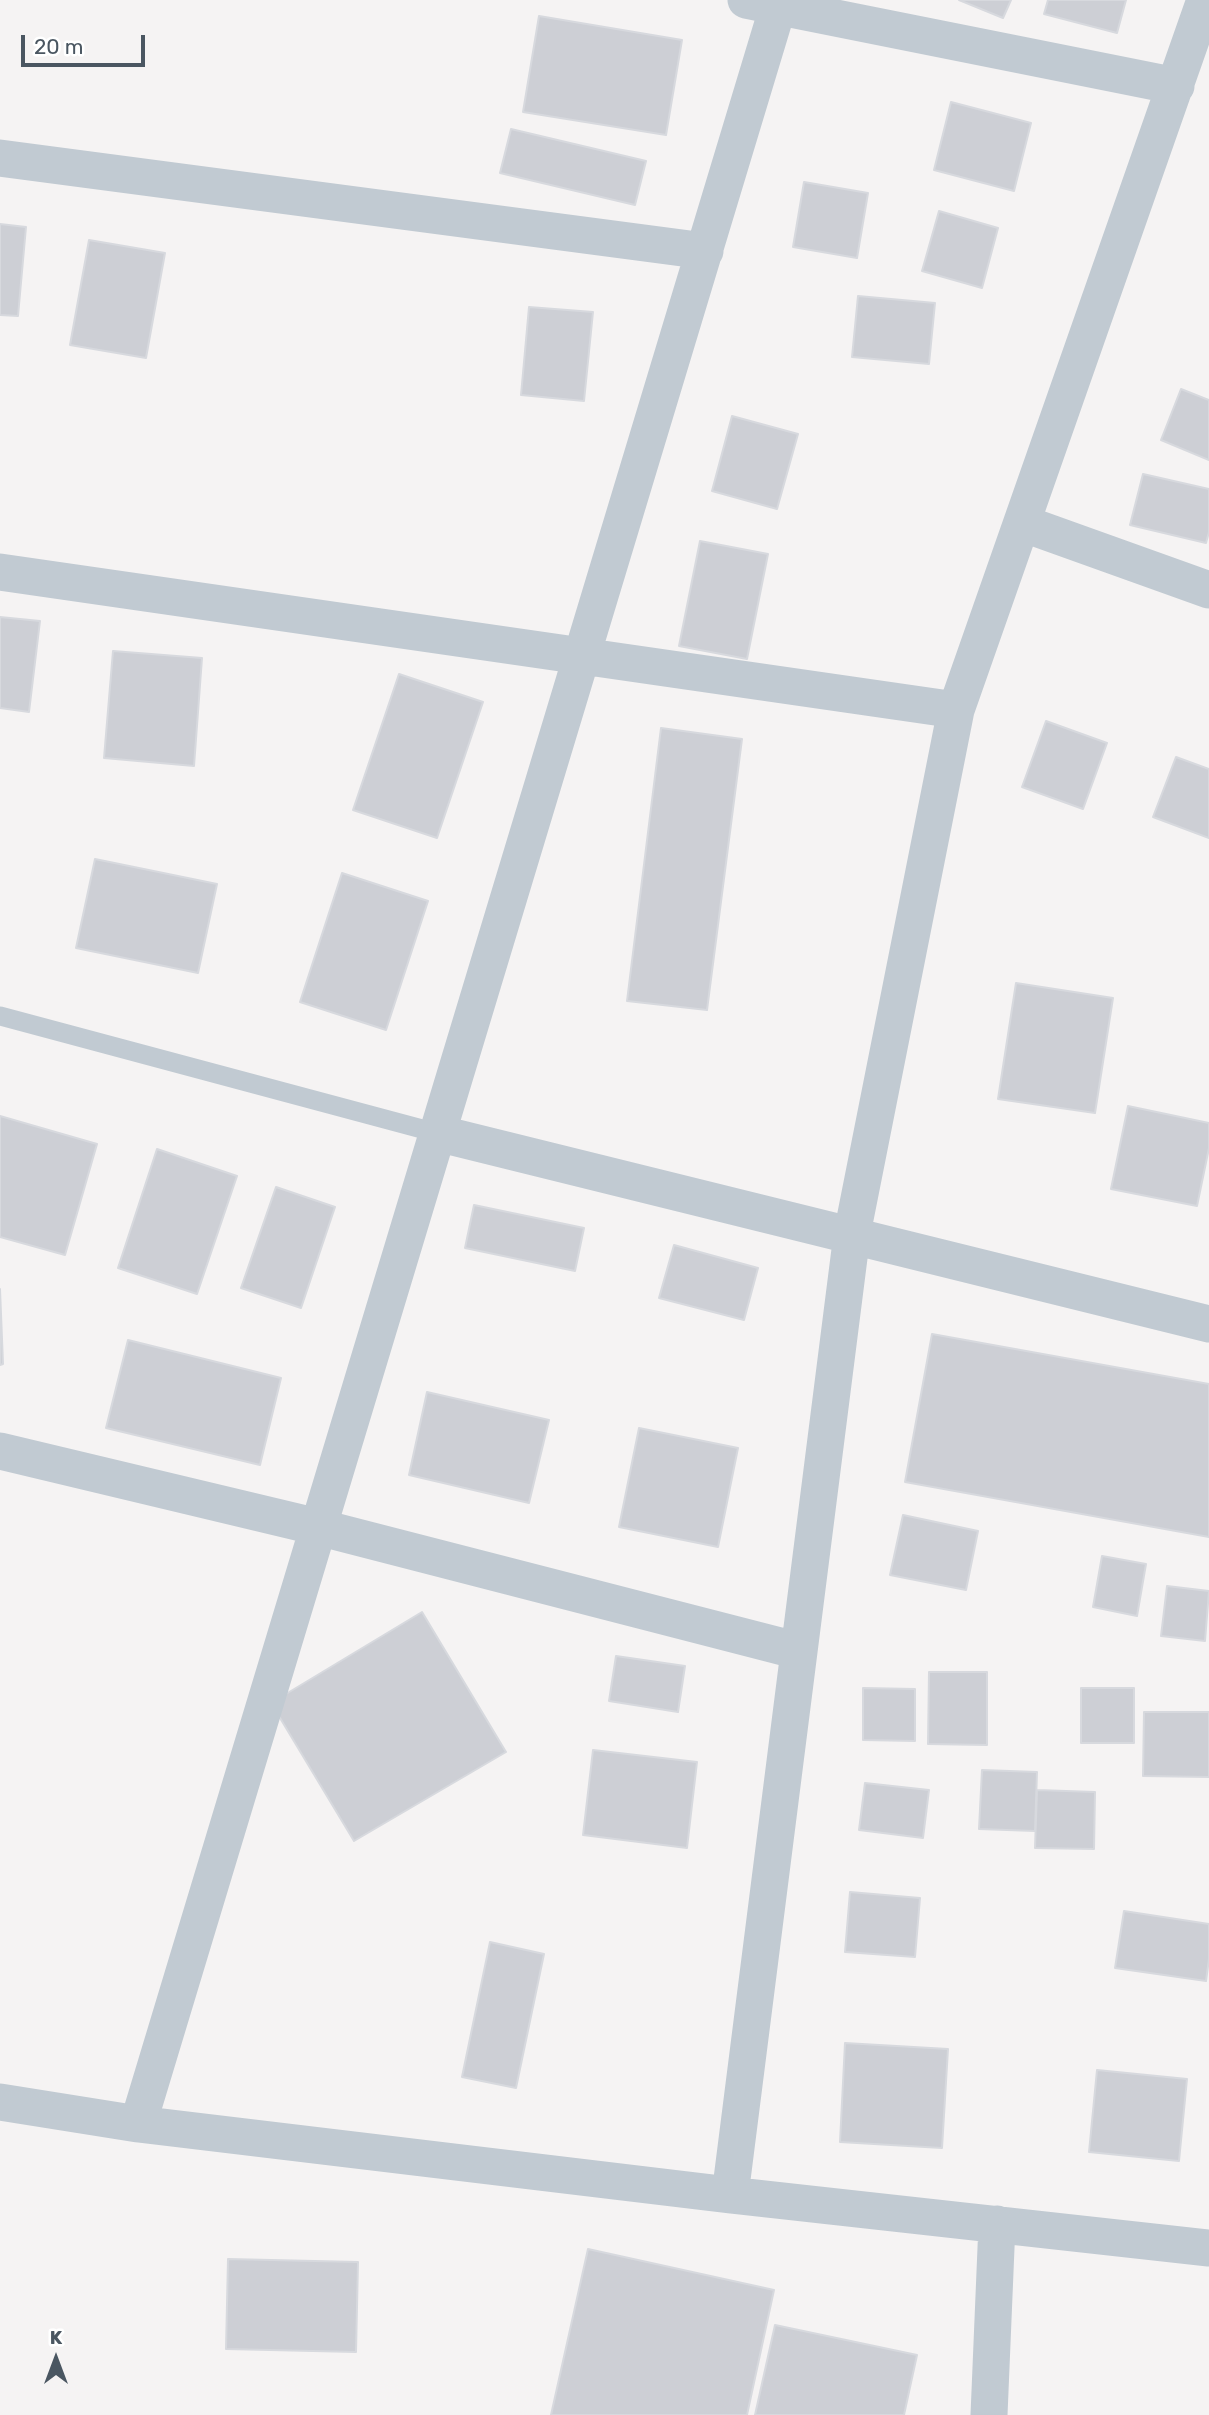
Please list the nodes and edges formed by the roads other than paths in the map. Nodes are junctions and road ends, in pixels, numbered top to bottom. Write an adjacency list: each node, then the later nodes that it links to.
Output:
1 (1205, 0): 3 (street)
2 (768, 2): 3 (street); 5 (street)
3 (1176, 86): 6 (street)
4 (0, 158): 5 (street)
5 (705, 251): 9 (street)
6 (1022, 523): 8 (street); 10 (street)
7 (0, 572): 9 (street)
8 (1209, 590)
9 (582, 654): 10 (street); 12 (street)
10 (956, 710): 13 (street)
11 (0, 1016): 12 (lane)
12 (438, 1133): 13 (street); 16 (street)
13 (852, 1234): 14 (street); 17 (street)
14 (1209, 1324)
15 (0, 1451): 16 (street)
16 (318, 1527): 17 (street); 19 (street)
17 (799, 1651): 20 (street)
18 (0, 2102): 19 (street)
19 (138, 2124): 20 (street)
20 (730, 2195): 21 (street)
21 (997, 2224): 22 (street); 23 (street)
22 (1209, 2248)
23 (989, 2415)

